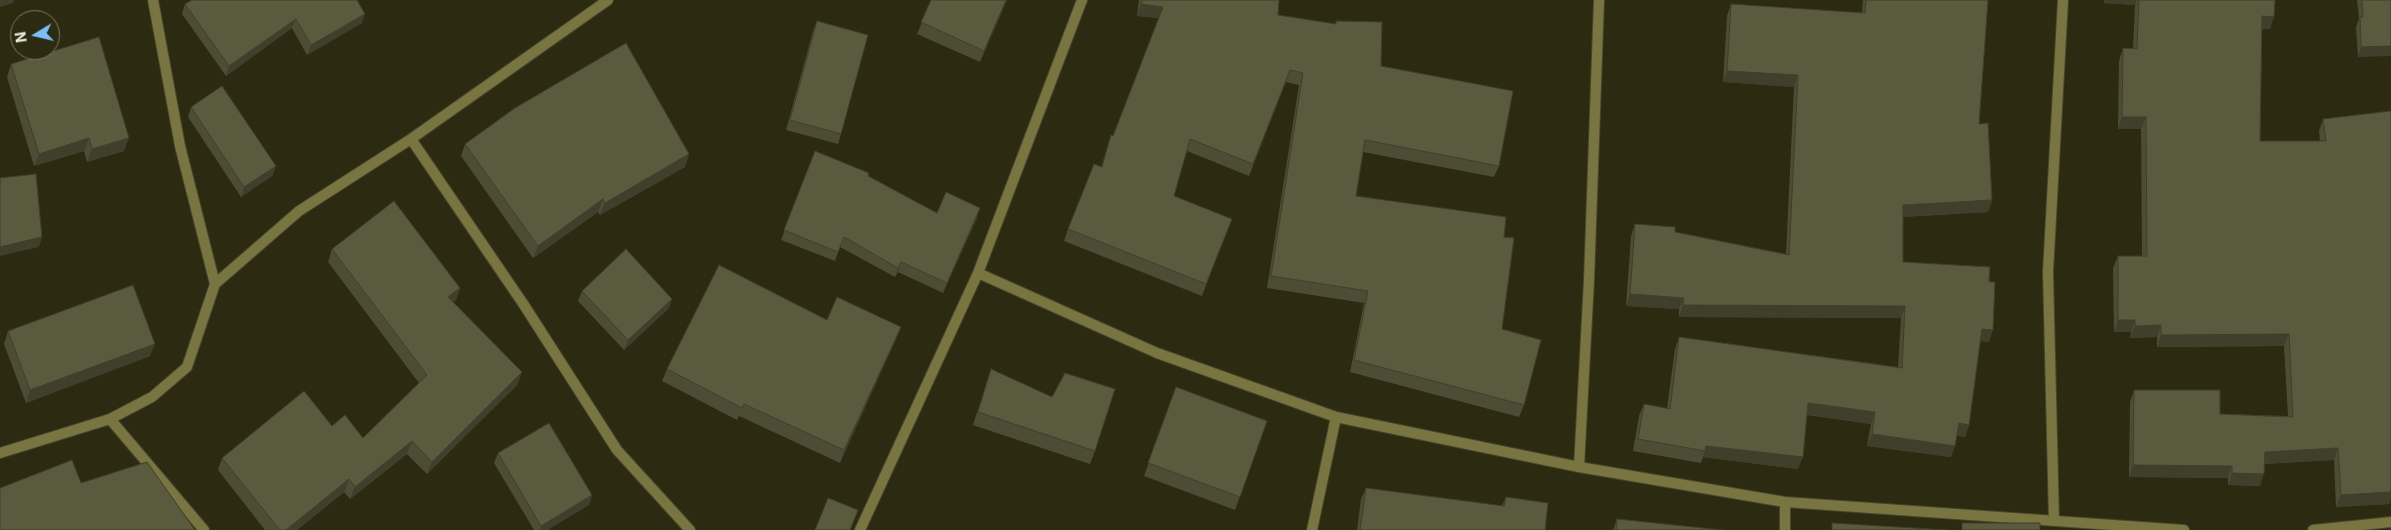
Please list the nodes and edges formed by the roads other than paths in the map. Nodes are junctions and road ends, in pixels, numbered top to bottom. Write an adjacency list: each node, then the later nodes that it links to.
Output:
1 (153, 0): 8 (street)
2 (608, 0): 6 (street)
3 (1082, 0): 7 (street)
4 (1599, 0): 12 (street)
5 (2063, 0): 14 (street)
6 (411, 139): 8 (street); 17 (street)
7 (978, 274): 9 (street); 18 (street)
8 (216, 284): 10 (street)
9 (1336, 416): 12 (street); 19 (street)
10 (110, 419): 11 (street); 16 (street)
11 (0, 453)
12 (1579, 467): 13 (street)
13 (1785, 502): 14 (street); 20 (street)
14 (2054, 520): 21 (street)
15 (2391, 522): 22 (street)
16 (204, 530)
17 (690, 530)
18 (860, 530)
19 (1312, 530)
20 (1785, 530)
21 (2184, 530)
22 (2313, 530)

